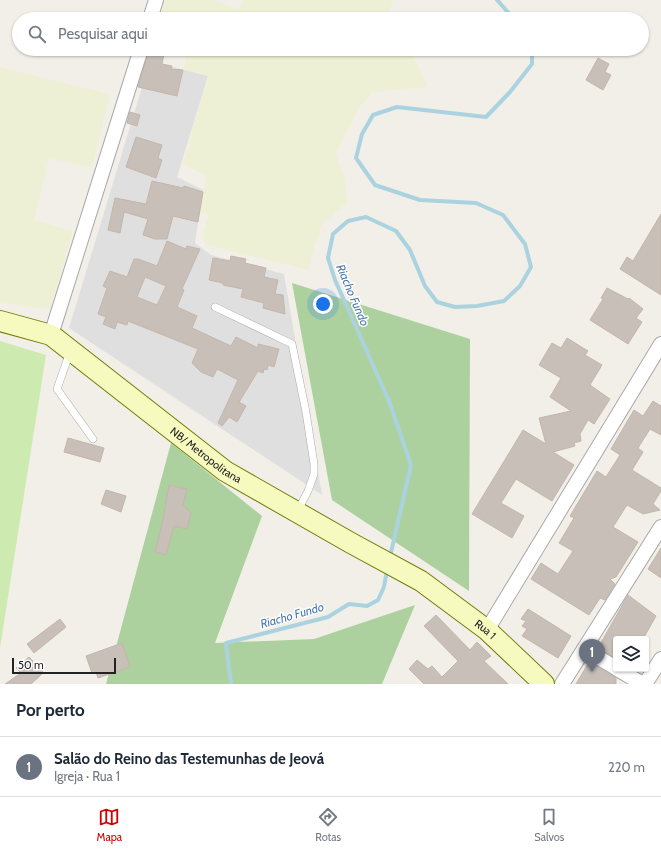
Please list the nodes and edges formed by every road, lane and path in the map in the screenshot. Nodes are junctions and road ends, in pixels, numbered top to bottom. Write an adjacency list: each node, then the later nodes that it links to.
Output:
1 (156, 0): 2 (street)
2 (152, 12)
3 (139, 56): 6 (street)
4 (215, 308): 10 (lane)
5 (0, 321): 6 (street, NB/ Metropolitana)
6 (51, 335): 8 (street, NB/ Metropolitana)
7 (661, 344): 13 (street)
8 (71, 350): 9 (lane); 10 (street, NB/ Metropolitana)
9 (94, 439)
10 (296, 512): 12 (street, NB/ Metropolitana)
11 (661, 527): 14 (street)
12 (421, 581): 13 (street, Rua 1)
13 (487, 630): 18 (street, Rua 1)
14 (584, 649): 16 (street); 19 (street)
15 (661, 659): 20 (street)
16 (613, 667)
17 (622, 672): 20 (street)
18 (544, 684)
19 (562, 684)
20 (644, 684)

